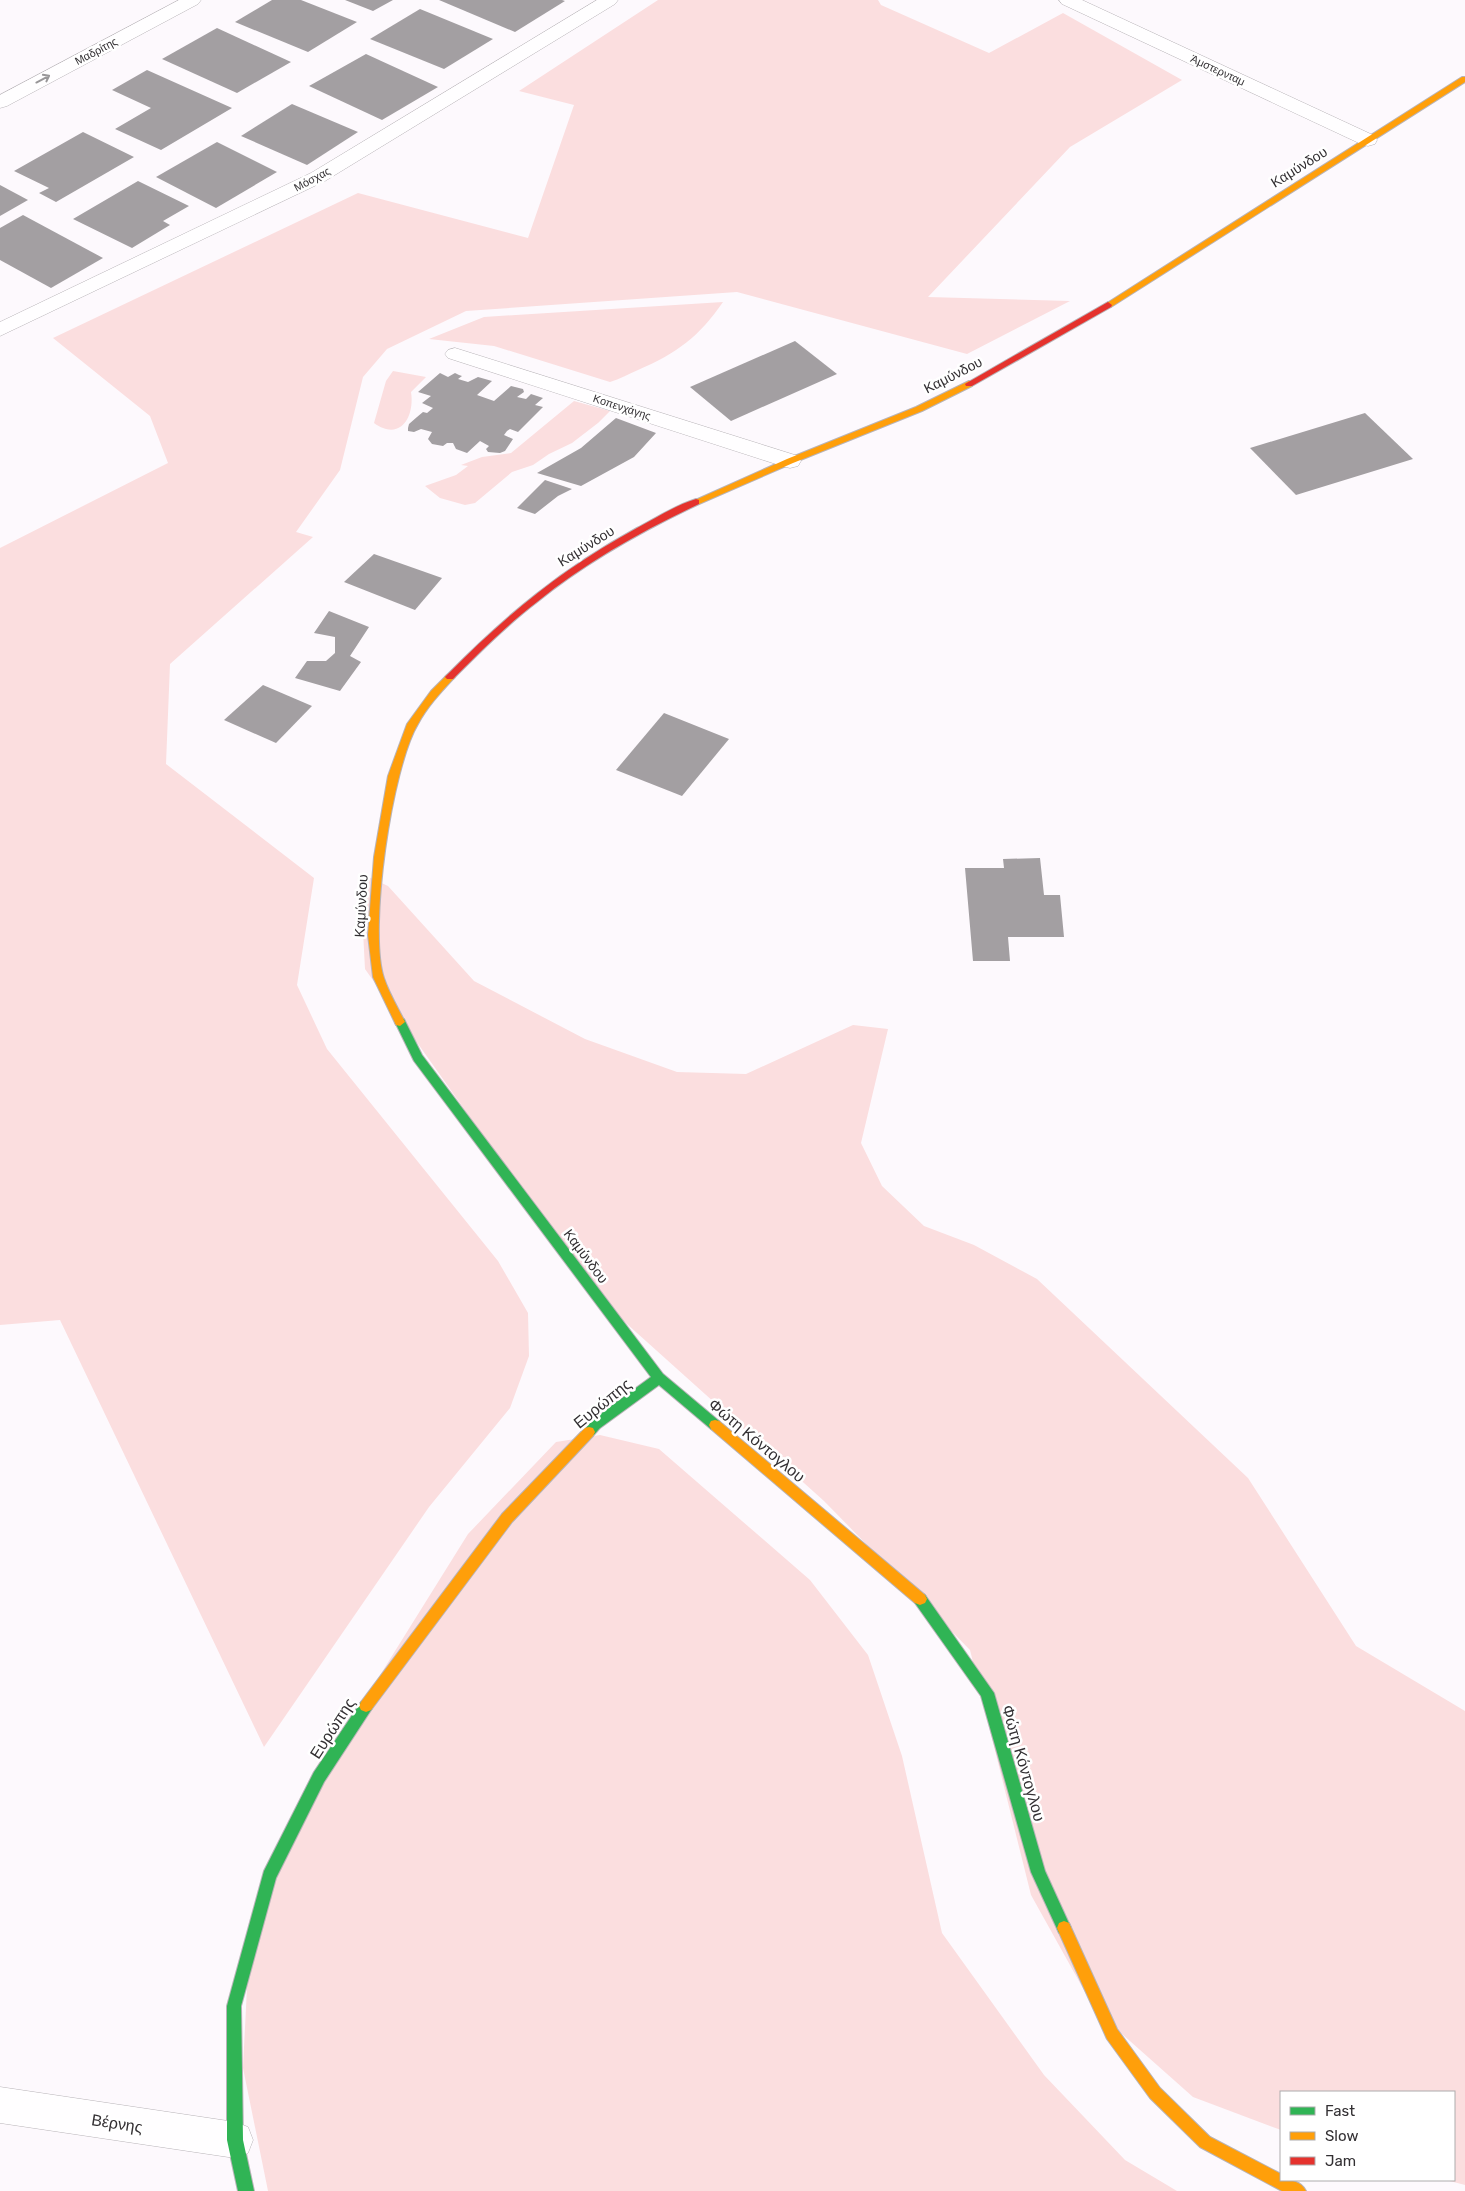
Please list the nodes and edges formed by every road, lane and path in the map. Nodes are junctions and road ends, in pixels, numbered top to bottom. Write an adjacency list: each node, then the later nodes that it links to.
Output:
1 (192, 0): 5 (street, Μαδρίτης, one-way to 1)
2 (609, 0): 8 (street, Μόσχας)
3 (1068, 0): 6 (street, Άμστερνταμ)
4 (1465, 79): 6 (street, Καμύνδου)
5 (0, 102)
6 (1368, 140): 11 (street, Καμύνδου)
7 (0, 305): 8 (street)
8 (24, 319): 9 (street, Μόσχας)
9 (0, 330)
10 (455, 354): 11 (street, Κοπενχάγης)
11 (790, 461): 12 (street, Καμύνδου)
12 (659, 1378): 14 (street, Ευρώπης); 16 (street, Φώτη Κόντογλου)
13 (0, 2105): 14 (street, Βέρνης)
14 (235, 2140): 15 (street, Ευρώπης)
15 (246, 2191)
16 (1298, 2191)

